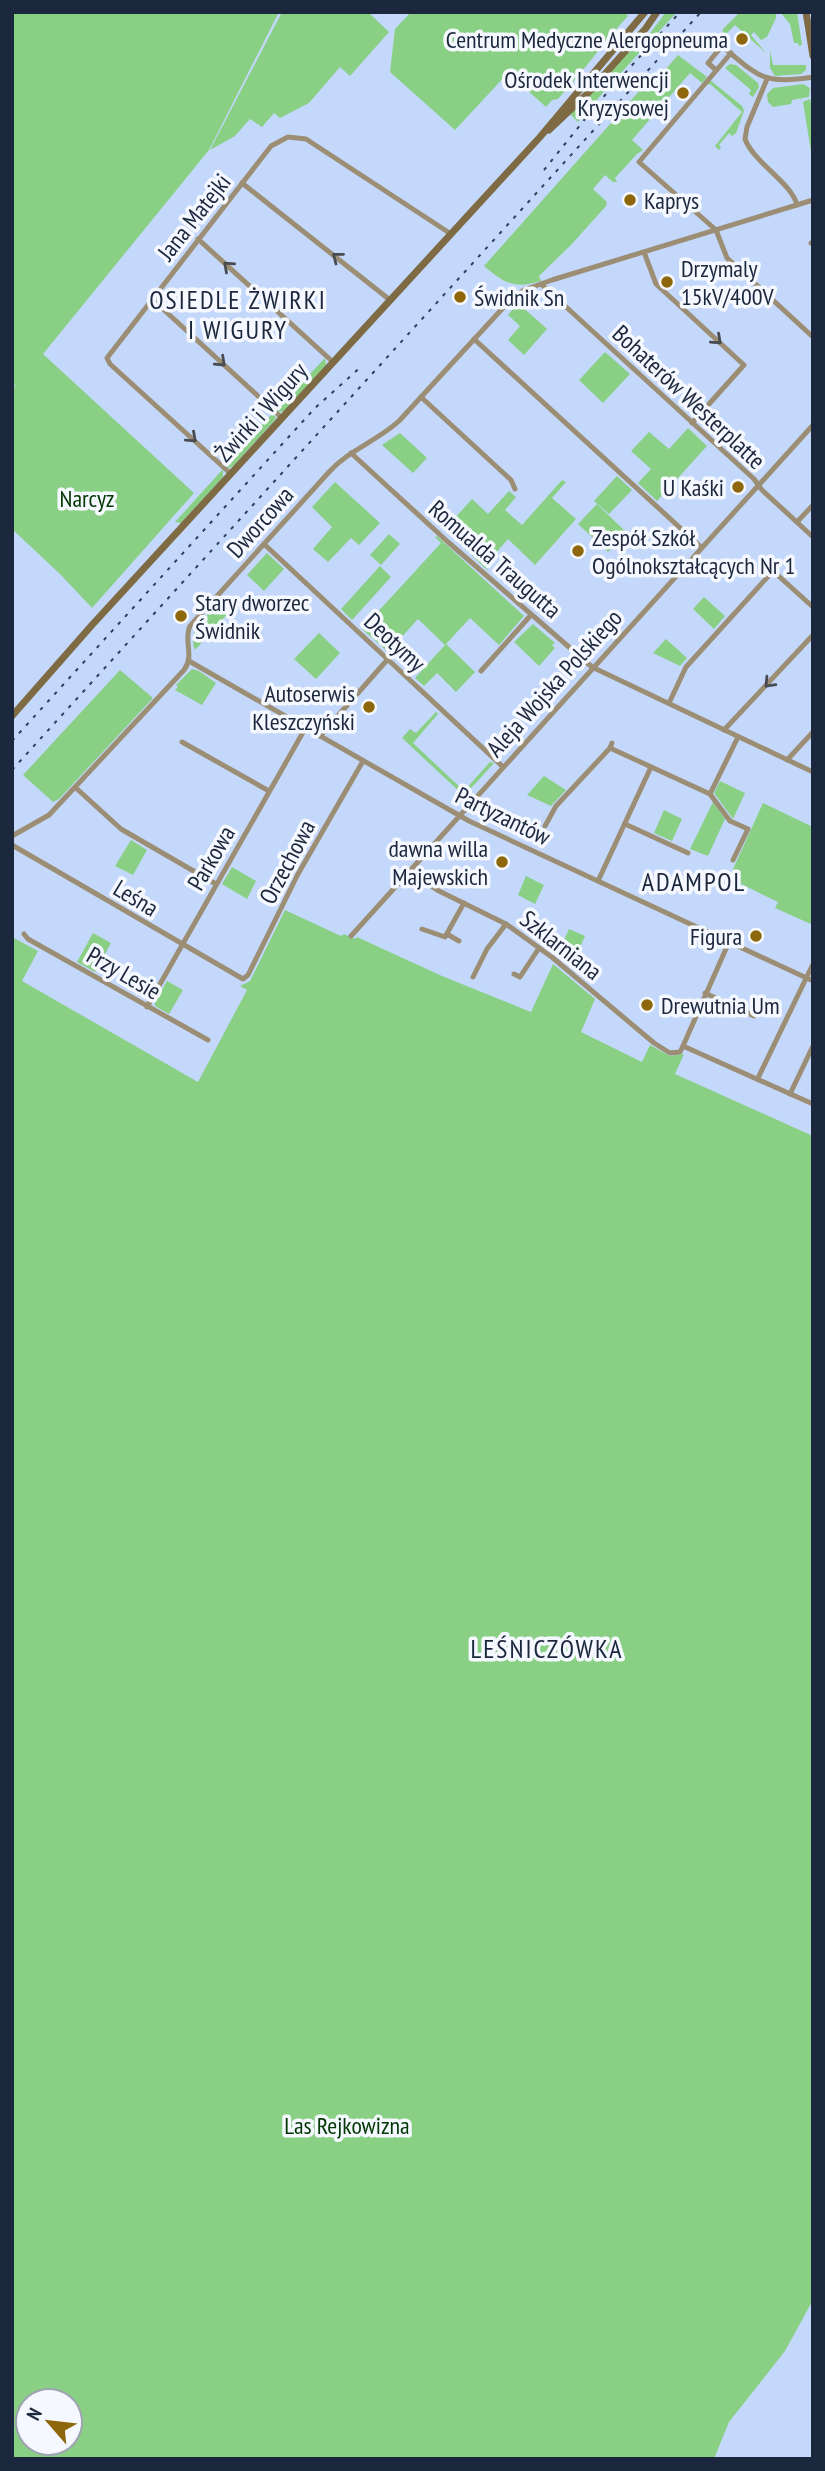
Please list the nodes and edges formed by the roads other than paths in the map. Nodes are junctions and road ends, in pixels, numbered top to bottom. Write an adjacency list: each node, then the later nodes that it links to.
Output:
1 (645, 12): 9 (main road)
2 (657, 12): 9 (main road)
3 (806, 12): 5 (main road)
4 (731, 53): 6 (street); 6 (street); 8 (street)
5 (813, 56)
6 (716, 70): 13 (street)
7 (813, 77): 8 (street)
8 (767, 79): 12 (street)
9 (540, 137): 14 (main road, Żwirki i Wigury)
10 (242, 183): 14 (street, Jana Matejki); 15 (street, Jana Matejki); 19 (street, one-way to 10)
11 (813, 200): 12 (street, Dworcowa)
12 (797, 205): 13 (street, Dworcowa)
13 (716, 230): 16 (street, Dworcowa); 20 (street)
14 (451, 234): 19 (main road, Żwirki i Wigury)
15 (198, 239): 18 (street, Jana Matejki); 22 (street, one-way to 15)
16 (644, 252): 17 (street, Dworcowa); 25 (street, one-way to 25)
17 (541, 284): 21 (street, Dworcowa); 25 (street, Bohaterów Westerplatte)
18 (152, 299): 24 (street, one-way to 24); 28 (street, Jana Matejki, one-way to 28)
19 (390, 300): 22 (main road, Żwirki i Wigury)
20 (813, 337)
21 (474, 339): 23 (street, Dworcowa); 35 (street)
22 (333, 362): 24 (main road, Żwirki i Wigury)
23 (421, 397): 27 (street, Dworcowa); 30 (street)
24 (282, 418): 28 (main road, Żwirki i Wigury)
25 (692, 423): 29 (street, Bohaterów Westerplatte)
26 (813, 425): 29 (street, Aleja Wojska Polskiego)
27 (351, 453): 34 (street, Dworcowa); 37 (street, Romualda Traugutta)
28 (231, 474): 44 (main road, Żwirki i Wigury)
29 (758, 485): 32 (street, Bohaterów Westerplatte); 35 (street, Aleja Wojska Polskiego)
30 (515, 489)
31 (813, 505): 32 (street)
32 (797, 522): 33 (street, Bohaterów Westerplatte)
33 (813, 537)
34 (264, 544): 39 (street, Deotymy); 40 (street, Dworcowa)
35 (701, 547): 41 (street, Aleja Wojska Polskiego)
36 (813, 607): 43 (street)
37 (531, 615): 41 (street, Romualda Traugutta); 42 (street)
38 (813, 635): 46 (street, one-way to 46)
39 (388, 659): 48 (street); 53 (street, Deotymy)
40 (189, 662): 45 (street, Partyzantów); 56 (street)
41 (592, 667): 43 (street, Romualda Traugutta); 53 (street, Aleja Wojska Polskiego)
42 (481, 671)
43 (669, 703): 46 (street, Romualda Traugutta)
44 (12, 716)
45 (306, 727): 48 (street, Partyzantów); 57 (street, Parkowa)
46 (724, 730): 49 (street, Romualda Traugutta)
47 (813, 732): 51 (street)
48 (320, 736): 52 (street, Partyzantów)
49 (738, 737): 51 (street, Romualda Traugutta); 58 (street)
50 (182, 742): 57 (street)
51 (787, 760): 55 (street, Romualda Traugutta)
52 (363, 761): 59 (street, Partyzantów); 83 (street, Orzechowa)
53 (502, 766): 59 (street, Aleja Wojska Polskiego)
54 (651, 767): 58 (street); 60 (street); 61 (street)
55 (813, 772)
56 (76, 788): 62 (street); 68 (street)
57 (269, 791): 68 (street, Parkowa)
58 (710, 794): 65 (street)
59 (457, 815): 66 (street, Aleja Wojska Polskiego); 67 (street, Partyzantów)
60 (625, 824): 64 (street); 67 (street)
61 (545, 826)
62 (12, 836)
63 (12, 845): 77 (street, Leśna)
64 (688, 853)
65 (733, 860)
66 (409, 870): 69 (street, Szklarniana); 74 (street, Aleja Wojska Polskiego)
67 (598, 881): 76 (street, Partyzantów)
68 (216, 884): 77 (street, Parkowa)
69 (464, 903): 70 (street, Szklarniana); 73 (street)
70 (506, 924): 78 (street, Szklarniana); 81 (street)
71 (422, 929): 73 (street)
72 (24, 934): 86 (street, Przy Lesie)
73 (447, 934): 75 (street)
74 (351, 936)
75 (459, 941)
76 (729, 942): 82 (street, Partyzantów); 85 (street)
77 (181, 945): 83 (street, Leśna); 86 (street, Parkowa)
78 (539, 948): 80 (street); 89 (street, Szklarniana)
79 (813, 964): 82 (street)
80 (514, 974)
81 (473, 977)
82 (806, 978): 84 (street, Partyzantów); 91 (street)
83 (243, 979)
84 (813, 981)
85 (705, 993): 87 (street); 89 (street)
86 (147, 1007): 88 (street, Przy Lesie)
87 (754, 1016)
88 (208, 1040)
89 (683, 1046): 91 (street)
90 (813, 1046): 92 (street)
91 (758, 1078): 92 (street)
92 (790, 1094): 93 (street)
93 (813, 1104)

